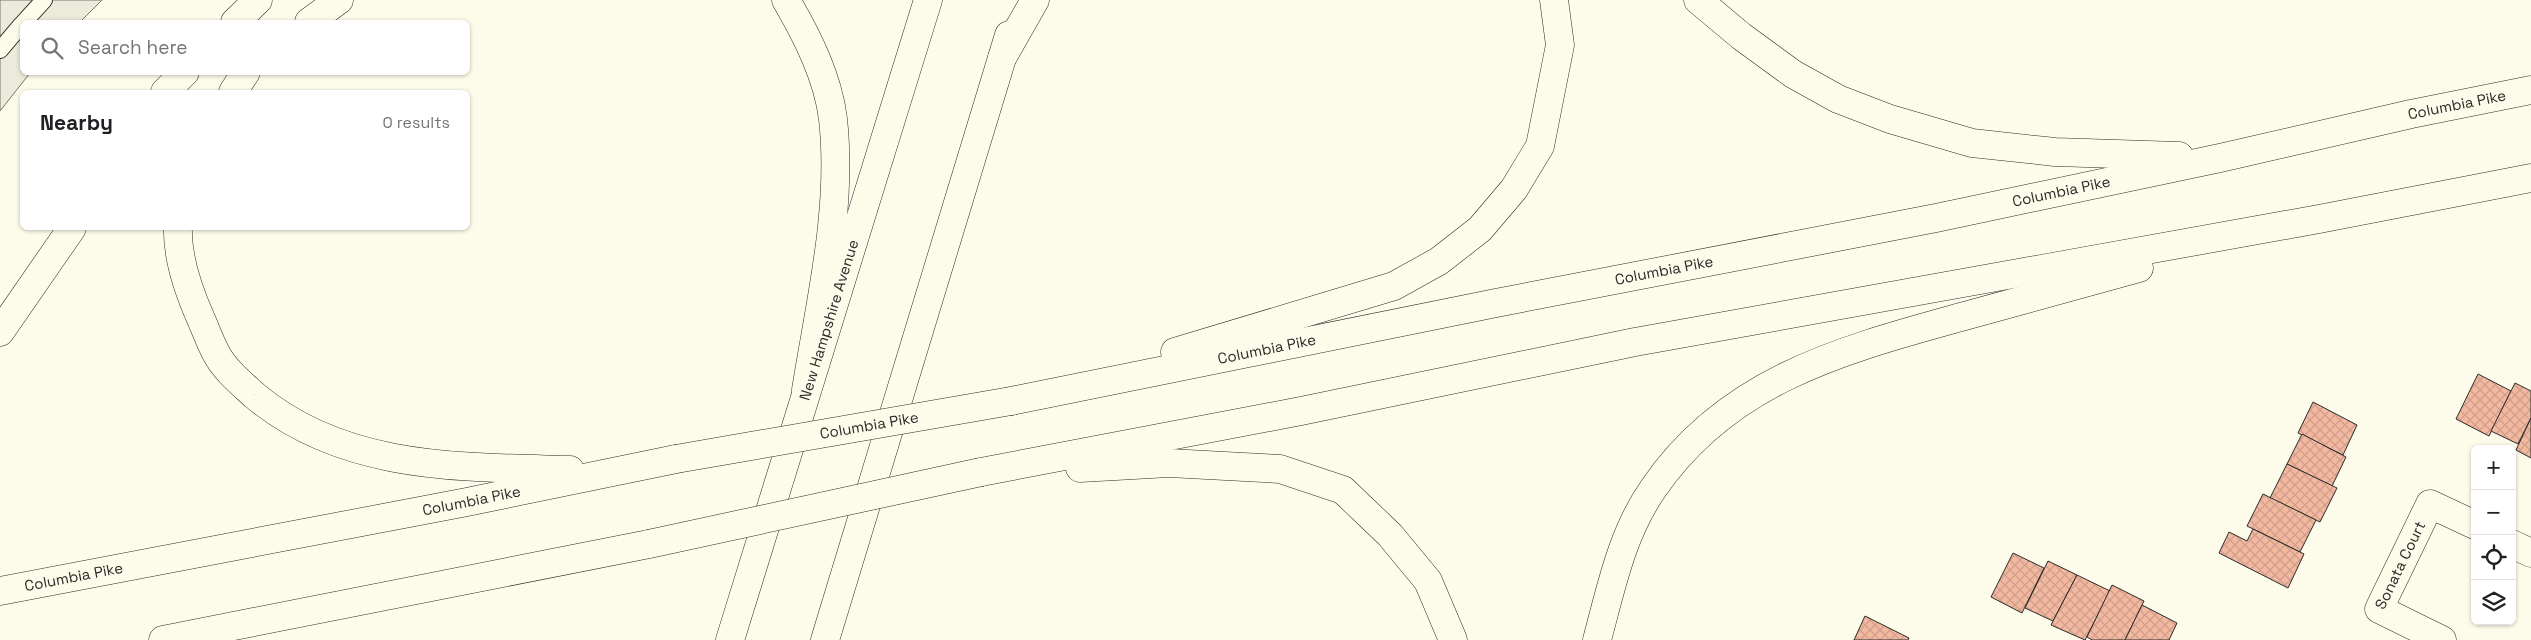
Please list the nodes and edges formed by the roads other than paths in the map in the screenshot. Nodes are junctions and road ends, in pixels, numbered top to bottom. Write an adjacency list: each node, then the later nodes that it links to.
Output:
1 (44, 0): 10 (lane)
2 (258, 0): 11 (main road)
3 (339, 0): 12 (main road)
4 (786, 0): 27 (main road)
5 (928, 0): 27 (main road, New Hampshire Avenue)
6 (1020, 0): 15 (main road)
7 (1035, 0): 15 (main road)
8 (1554, 0): 28 (main road)
9 (1698, 0): 21 (main road)
10 (26, 20)
11 (237, 20)
12 (312, 20)
13 (20, 27): 14 (lane)
14 (0, 50)
15 (1002, 58): 37 (main road)
16 (182, 75): 18 (main road)
17 (244, 75): 19 (main road)
18 (167, 90)
19 (233, 90)
20 (2531, 90): 21 (main road, Columbia Pike)
21 (2220, 158): 28 (main road, Columbia Pike)
22 (2531, 178): 23 (main road)
23 (2319, 219): 30 (main road); 39 (main road)
24 (71, 230): 26 (main road)
25 (178, 230): 29 (main road)
26 (0, 332)
27 (806, 390): 36 (main road, New Hampshire Avenue)
28 (1011, 401): 29 (main road, Columbia Pike, bridge)
29 (614, 472): 34 (main road, Columbia Pike)
30 (981, 472): 35 (main road, bridge); 38 (main road)
31 (2471, 523): 40 (main road, Sonata Court)
32 (2516, 546): 33 (main road)
33 (2531, 553)
34 (0, 591)
35 (163, 640)
36 (730, 640)
37 (825, 640)
38 (1453, 640)
39 (1597, 640)
40 (2442, 640)

